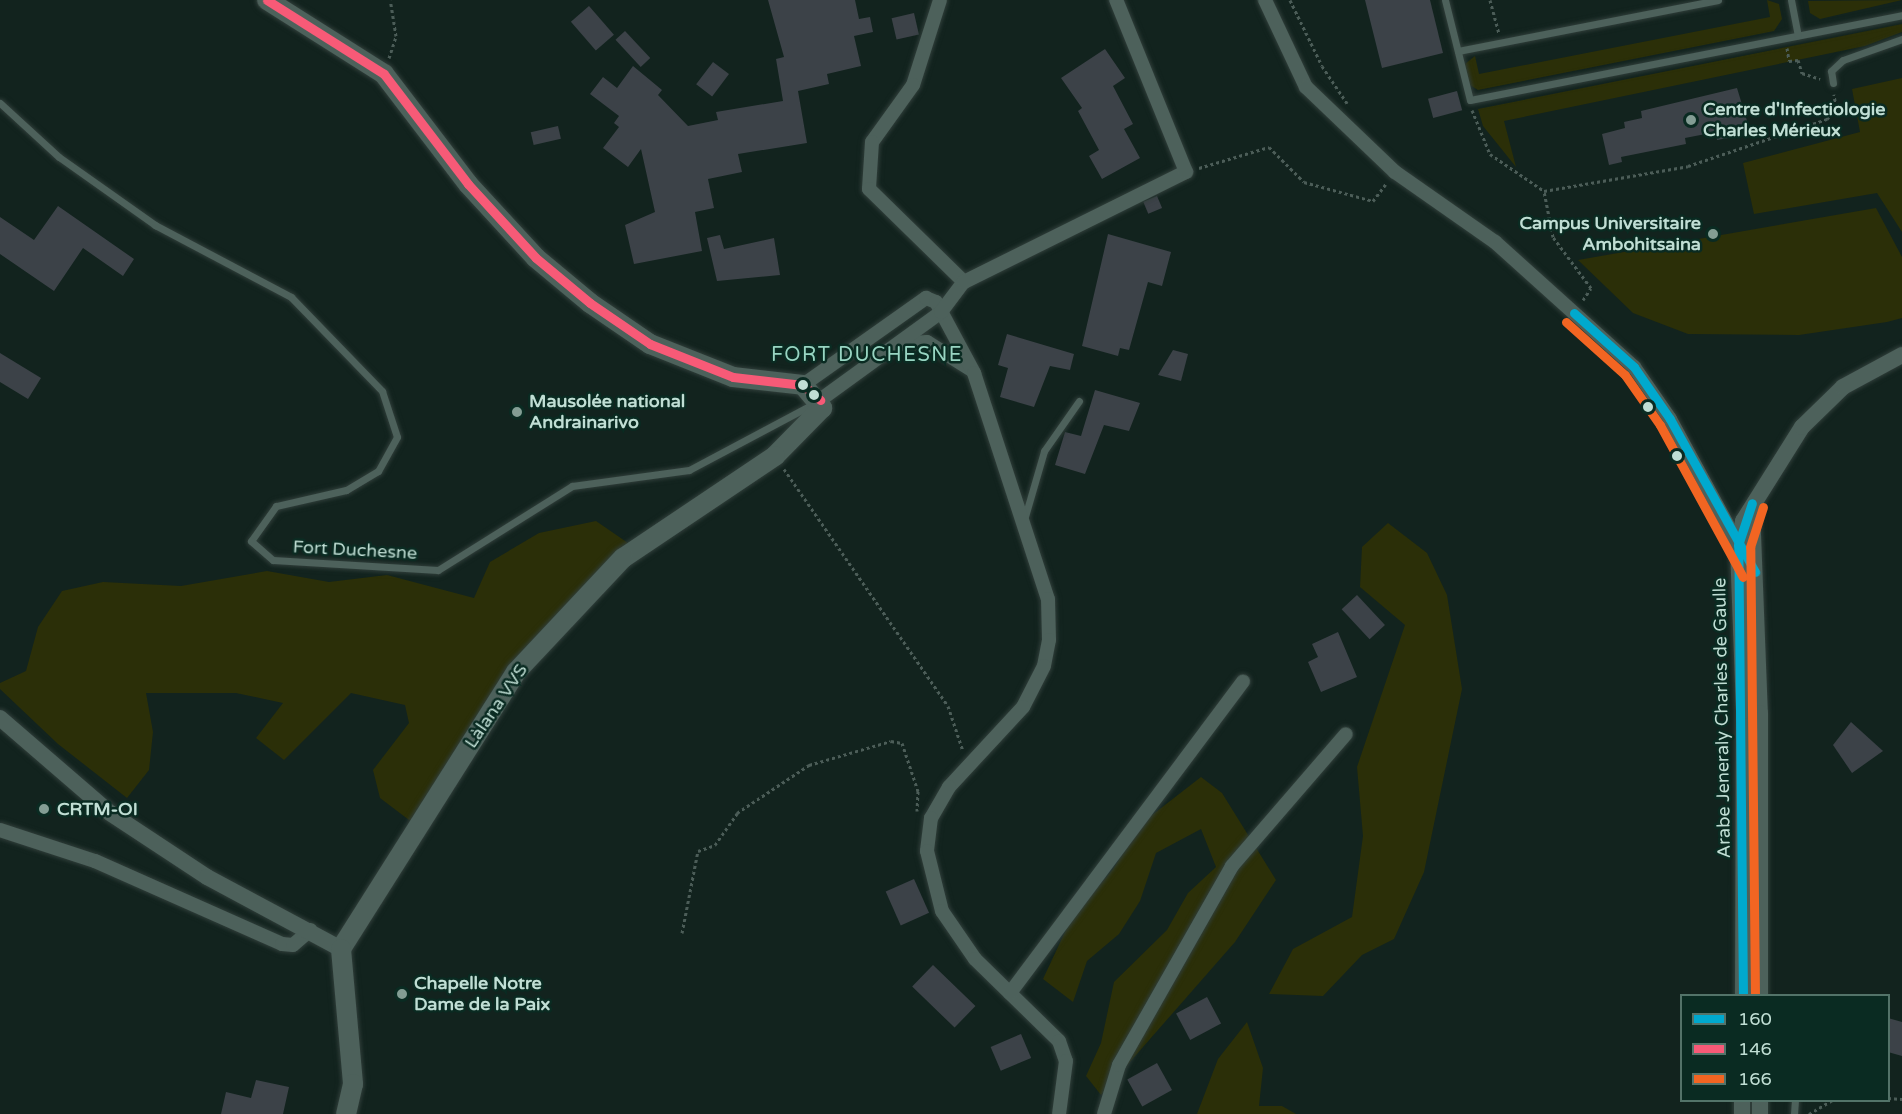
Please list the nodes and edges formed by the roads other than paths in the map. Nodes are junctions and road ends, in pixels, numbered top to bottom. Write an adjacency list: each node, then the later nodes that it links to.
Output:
1 (267, 0): 19 (main road)
2 (940, 0): 14 (street)
3 (1116, 0): 14 (street)
4 (1264, 0): 24 (street)
5 (1445, 0): 11 (lane)
6 (1718, 0): 11 (lane)
7 (1791, 0): 9 (lane)
8 (1902, 15): 9 (lane)
9 (1797, 34): 11 (lane)
10 (1902, 39): 12 (lane)
11 (1458, 51)
12 (1833, 83)
13 (0, 103): 20 (lane, Fort Duchesne)
14 (964, 282): 15 (street)
15 (941, 312): 16 (street); 18 (street); 19 (street)
16 (896, 345): 18 (street); 20 (street)
17 (1902, 356): 22 (street)
18 (974, 373): 23 (street)
19 (803, 385): 20 (main road)
20 (820, 400): 31 (main road, Làlana VVS)
21 (1079, 401): 23 (lane)
22 (1752, 503): 24 (street, Arabe Jeneraly Charles de Gaulle); 25 (street, Arabe Jeneraly Charles de Gaulle)
23 (1023, 522): 32 (street)
24 (1738, 544): 25 (street); 33 (street, Arabe Jeneraly Charles de Gaulle)
25 (1755, 573): 34 (street, Arabe Jeneraly Charles de Gaulle)
26 (1243, 681): 32 (street)
27 (0, 718): 30 (street)
28 (1346, 734): 37 (street)
29 (0, 830): 30 (street)
30 (310, 930): 31 (street)
31 (341, 949): 35 (main road)
32 (1010, 993): 36 (street)
33 (1743, 994)
34 (1760, 994)
35 (346, 1114)
36 (1059, 1114)
37 (1104, 1114)

